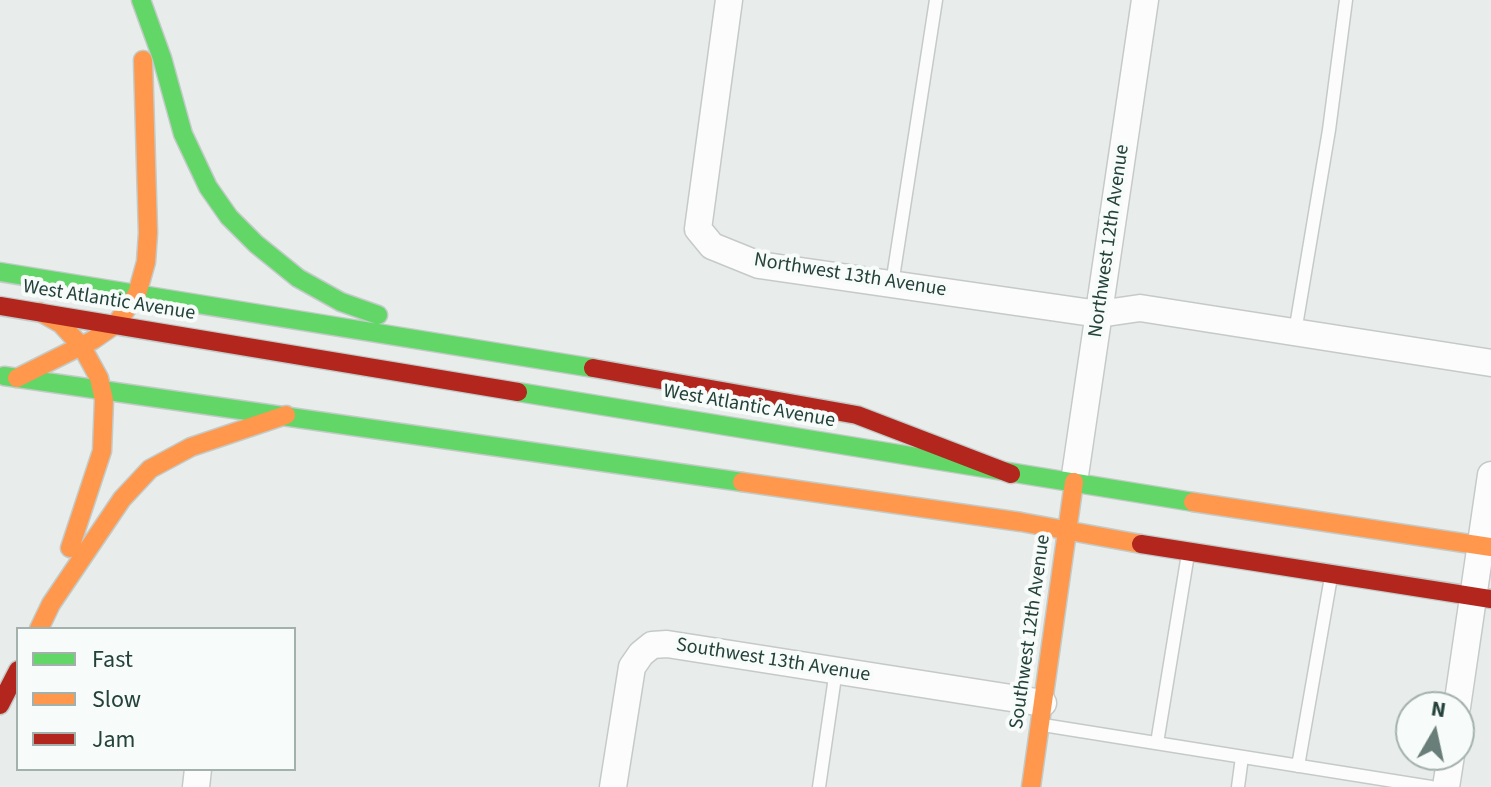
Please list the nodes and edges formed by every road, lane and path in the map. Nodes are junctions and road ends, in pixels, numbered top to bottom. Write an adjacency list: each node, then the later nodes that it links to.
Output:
1 (141, 0): 8 (main road); 15 (main road)
2 (729, 0): 7 (street, Northwest 13th Avenue)
3 (936, 0): 7 (lane)
4 (1145, 0): 11 (street, Northwest 12th Avenue)
5 (1346, 0): 13 (lane)
6 (0, 272): 8 (main road)
7 (892, 284): 11 (street, Northwest 13th Avenue)
8 (137, 294): 12 (main road); 15 (main road)
9 (0, 306): 10 (main road, West Atlantic Avenue)
10 (40, 312): 12 (main road, West Atlantic Avenue); 14 (main road)
11 (1099, 314): 13 (street, Northwest 13th Avenue); 22 (street, Northwest 12th Avenue)
12 (116, 324): 14 (main road); 20 (main road, West Atlantic Avenue)
13 (1295, 332): 16 (street, Northwest 13th Avenue)
14 (82, 347): 17 (main road); 18 (main road)
15 (546, 360): 20 (main road)
16 (1491, 363)
17 (8, 376): 18 (main road)
18 (103, 389): 19 (main road); 28 (main road)
19 (286, 415): 23 (main road); 28 (main road)
20 (1011, 474): 22 (main road, West Atlantic Avenue)
21 (1491, 475): 24 (street)
22 (1074, 482): 23 (main road, Southwest 12th Avenue); 24 (main road, West Atlantic Avenue)
23 (1067, 531): 25 (main road); 34 (main road, Southwest 12th Avenue)
24 (1486, 546): 27 (street)
25 (1188, 551): 26 (main road); 35 (lane)
26 (1331, 574): 27 (main road); 37 (lane)
27 (1482, 598): 32 (street)
28 (51, 604): 29 (main road)
29 (40, 627)
30 (836, 670): 34 (street, Southwest 13th Avenue); 38 (street, Southwest 13th Avenue); 39 (lane)
31 (16, 674): 33 (main road)
32 (1461, 691)
33 (0, 705)
34 (1042, 714): 35 (lane); 40 (main road, Southwest 12th Avenue)
35 (1157, 743): 36 (lane)
36 (1242, 757): 37 (lane); 41 (lane)
37 (1298, 766): 42 (lane)
38 (613, 787)
39 (819, 787)
40 (1031, 787)
41 (1238, 787)
42 (1431, 787)

